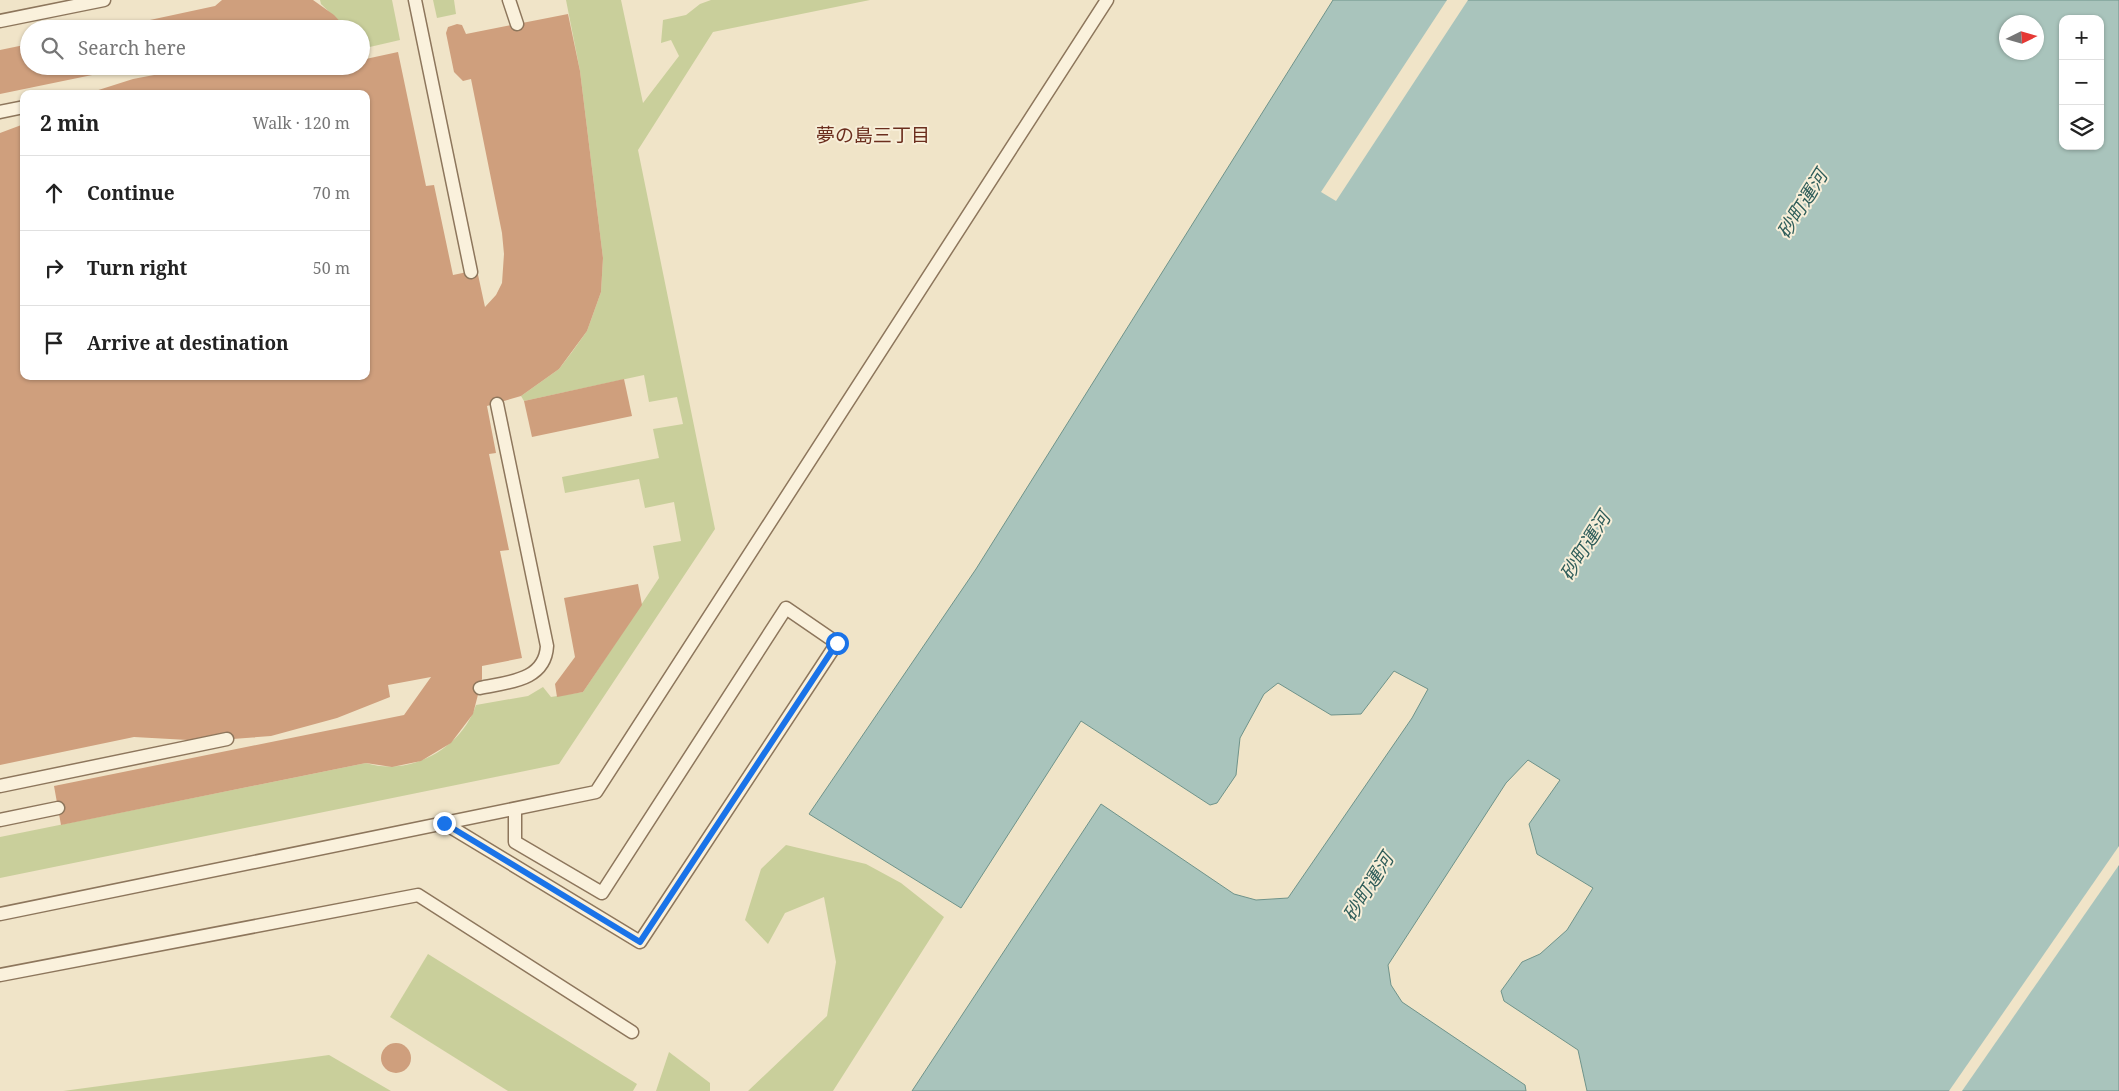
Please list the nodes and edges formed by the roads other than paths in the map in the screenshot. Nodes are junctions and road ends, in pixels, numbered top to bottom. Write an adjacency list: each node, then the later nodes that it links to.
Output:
1 (104, 0): 5 (lane)
2 (415, 0): 9 (lane)
3 (509, 0): 6 (lane)
4 (1107, 0): 15 (lane)
5 (0, 21)
6 (517, 24)
7 (20, 108): 8 (lane)
8 (0, 112)
9 (471, 272)
10 (497, 404): 11 (lane)
11 (480, 688)
12 (227, 739): 13 (lane)
13 (0, 786)
14 (58, 808): 16 (lane)
15 (515, 809): 17 (lane); 17 (lane)
16 (0, 820)
17 (444, 823): 18 (lane)
18 (0, 914)
19 (0, 975): 20 (lane)
20 (632, 1032)

